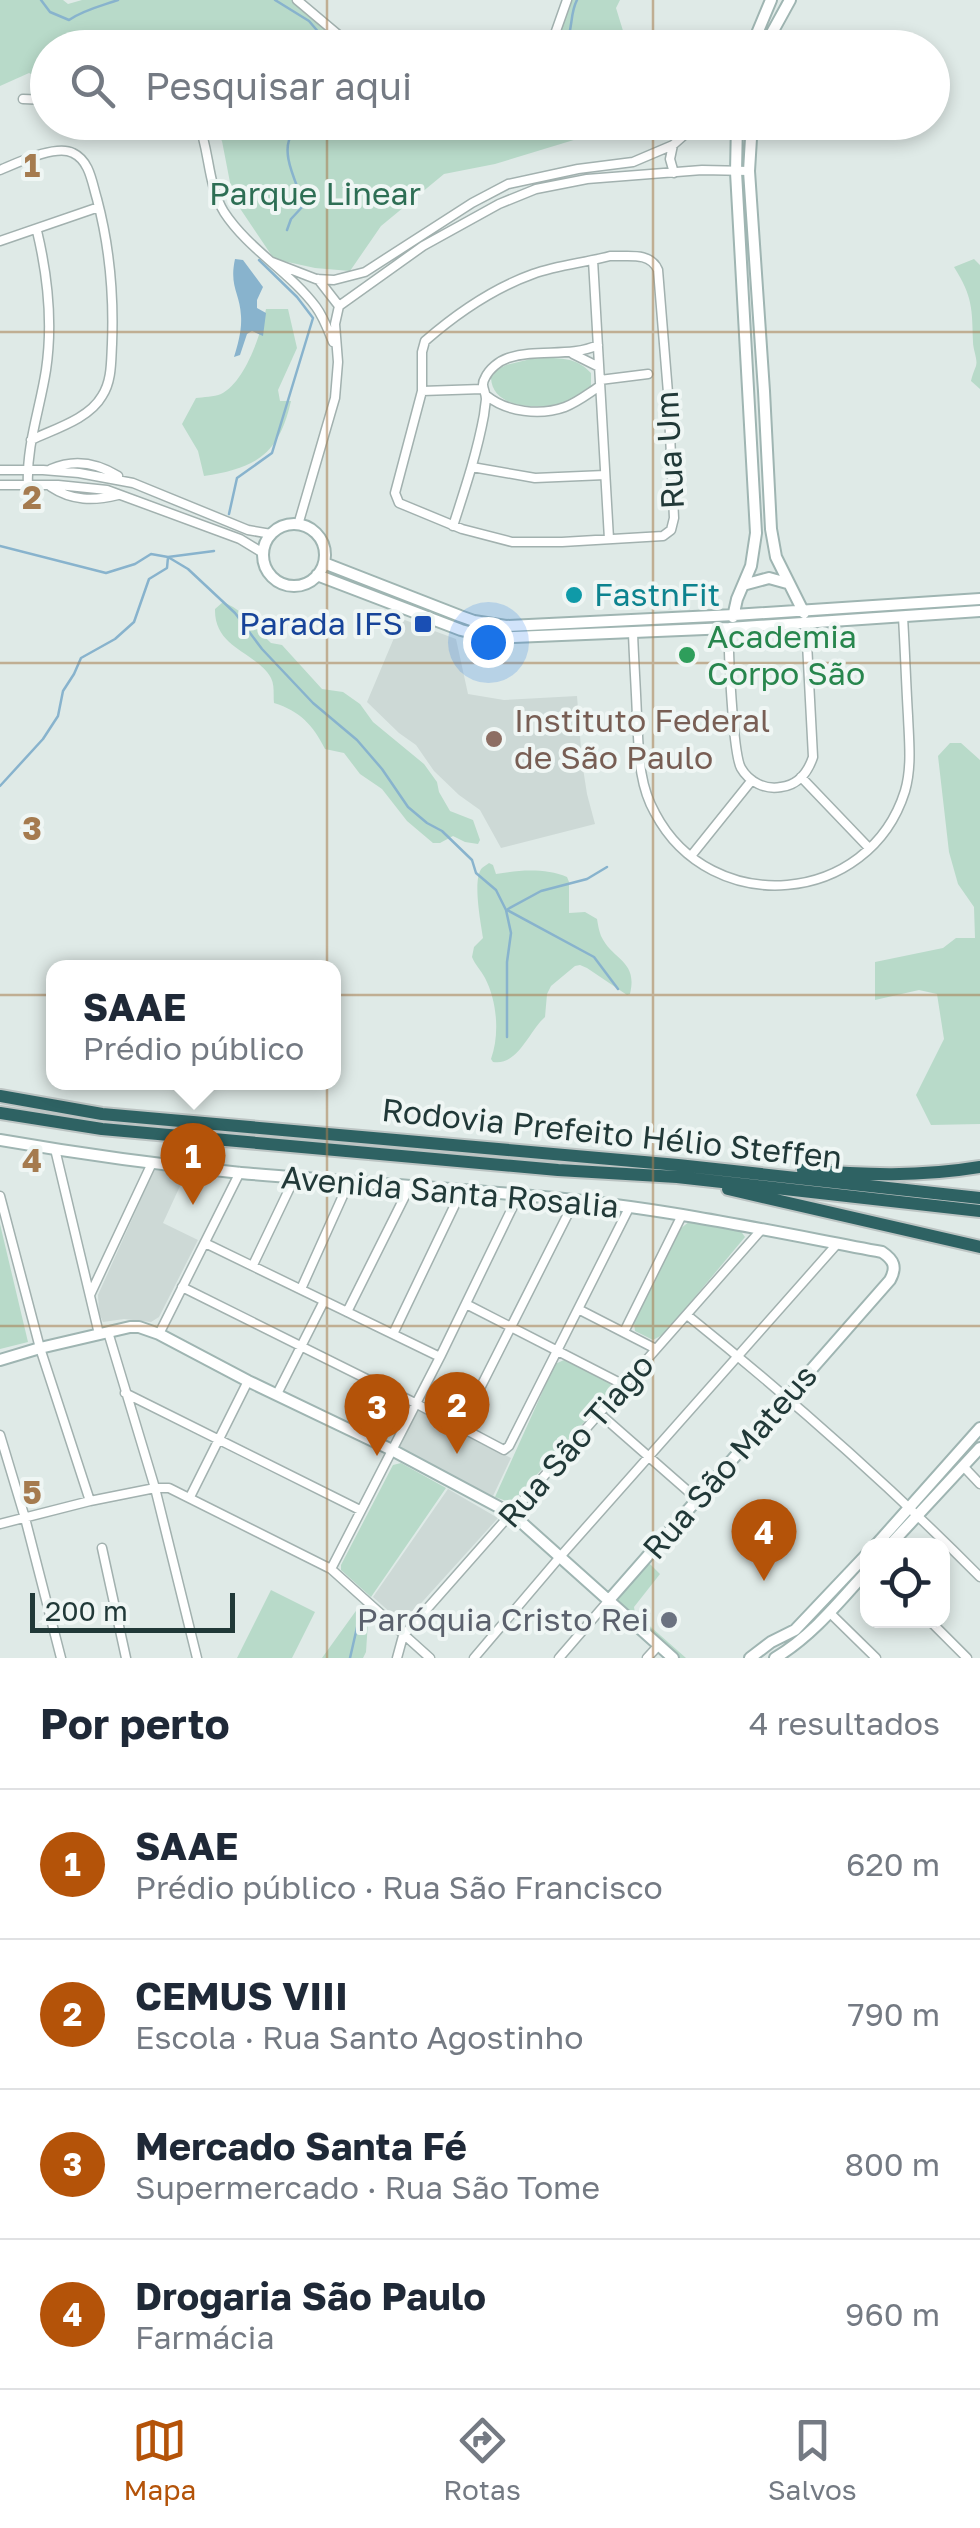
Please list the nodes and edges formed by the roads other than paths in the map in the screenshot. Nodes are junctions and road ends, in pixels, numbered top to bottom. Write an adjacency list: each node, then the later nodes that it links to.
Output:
1 (297, 0): 7 (street)
2 (772, 0): 5 (street)
3 (790, 0): 6 (street)
4 (565, 1): 8 (street)
5 (764, 17): 6 (street); 9 (street)
6 (777, 24): 10 (street)
7 (333, 30)
8 (556, 30)
9 (759, 30)
10 (774, 30)
11 (23, 99): 12 (street)
12 (30, 99)
13 (204, 140): 26 (street)
14 (678, 140): 17 (street)
15 (737, 140): 20 (street)
16 (751, 140): 19 (street)
17 (673, 145): 21 (street); 27 (street)
18 (0, 170): 22 (street)
19 (749, 171): 20 (street); 67 (street)
20 (736, 172): 21 (street); 66 (street)
21 (674, 174): 29 (street)
22 (99, 208): 23 (street); 43 (street)
23 (36, 230): 24 (street); 42 (street)
24 (0, 241)
25 (593, 260): 30 (street); 36 (street); 62 (street, Rua Um)
26 (272, 262): 27 (street); 28 (street)
27 (317, 279): 28 (street); 29 (street)
28 (299, 289): 31 (street)
29 (340, 306): 31 (street)
30 (598, 345): 32 (street); 33 (street)
31 (336, 350): 59 (street)
32 (569, 352): 33 (street); 37 (street)
33 (599, 368): 35 (street)
34 (648, 374): 35 (street)
35 (600, 383): 38 (street); 40 (street)
36 (422, 391): 37 (street); 60 (street, Rua Um)
37 (485, 392): 39 (street); 41 (street)
38 (578, 401): 39 (street); 40 (street)
39 (498, 405): 41 (street)
40 (602, 408): 51 (street)
41 (484, 413): 45 (street)
42 (37, 414): 43 (street); 44 (street)
43 (61, 426): 44 (street)
44 (31, 440): 47 (street)
45 (472, 467): 51 (street); 60 (street)
46 (0, 470): 47 (street)
47 (27, 470): 48 (street); 56 (street)
48 (48, 470): 49 (street); 53 (street)
49 (59, 471): 50 (street); 55 (street)
50 (80, 473): 52 (street); 57 (street)
51 (605, 475): 62 (street)
52 (115, 478): 53 (street); 58 (street)
53 (126, 481): 61 (street)
54 (0, 484): 56 (street)
55 (53, 485): 56 (street); 57 (street); 58 (street)
56 (28, 486)
57 (77, 486): 58 (street)
58 (118, 493): 63 (street)
59 (298, 524): 61 (street); 64 (street)
60 (453, 526): 62 (street, Rua Um)
61 (271, 534): 63 (street)
62 (609, 540)
63 (263, 553): 65 (street)
64 (324, 563): 65 (street); 71 (street)
65 (317, 576): 75 (street)
66 (743, 585): 67 (street); 71 (street)
67 (792, 586): 69 (street)
68 (980, 600): 69 (street)
69 (803, 610): 71 (street); 73 (street)
70 (980, 611): 72 (street)
71 (734, 615): 74 (street)
72 (904, 617): 73 (street); 78 (street)
73 (806, 624): 74 (street); 76 (street)
74 (729, 628): 75 (street); 77 (street)
75 (633, 633): 79 (street)
76 (802, 777): 77 (street); 78 (street)
77 (752, 780): 79 (street)
78 (870, 848): 79 (street)
79 (690, 856)
80 (0, 1096): 86 (highway, Rodovia Prefeito Hélio Steffen)
81 (0, 1113): 86 (highway, Rodovia Prefeito Hélio Steffen)
82 (0, 1140): 83 (street, Avenida Santa Rosalia)
83 (54, 1149): 84 (street, Avenida Santa Rosalia); 107 (street)
84 (152, 1163): 87 (street, Avenida Santa Rosalia); 107 (street)
85 (980, 1167): 86 (highway)
86 (677, 1171): 94 (highway, Rodovia Prefeito Hélio Steffen); 97 (highway, Rodovia Prefeito Hélio Steffen); 102 (highway)
87 (240, 1172): 88 (street, Avenida Santa Rosalia); 100 (street)
88 (295, 1176): 89 (street, Avenida Santa Rosalia); 104 (street)
89 (350, 1180): 90 (street, Avenida Santa Rosalia); 106 (street)
90 (410, 1186): 91 (street, Avenida Santa Rosalia); 111 (street)
91 (462, 1190): 93 (street, Avenida Santa Rosalia); 117 (street)
92 (0, 1196): 119 (street)
93 (518, 1196): 95 (street, Avenida Santa Rosalia); 109 (street)
94 (980, 1198)
95 (574, 1200): 96 (street, Avenida Santa Rosalia); 113 (street)
96 (629, 1208): 98 (street, Avenida Santa Rosalia); 110 (street)
97 (980, 1210)
98 (682, 1215): 99 (street, Avenida Santa Rosalia); 114 (street)
99 (763, 1228): 101 (street, Avenida Santa Rosalia); 112 (street, Rua São Tiago)
100 (206, 1242): 104 (street); 105 (street)
101 (837, 1244): 103 (street, Avenida Santa Rosalia); 122 (street)
102 (980, 1247)
103 (894, 1263): 129 (street, Rua São Mateus)
104 (253, 1266): 106 (street)
105 (182, 1288): 116 (street); 118 (street)
106 (300, 1289): 108 (street)
107 (90, 1296): 115 (street)
108 (324, 1301): 111 (street); 118 (street)
109 (466, 1304): 113 (street); 123 (street)
110 (578, 1309): 114 (street); 121 (street)
111 (347, 1312): 117 (street)
112 (687, 1315): 120 (street, Rua São Tiago); 122 (street)
113 (512, 1329): 121 (street); 132 (street)
114 (624, 1332): 120 (street)
115 (103, 1333): 116 (street); 119 (street); 127 (street)
116 (159, 1334): 125 (street)
117 (393, 1334): 123 (street)
118 (300, 1347): 128 (street); 130 (street)
119 (40, 1348): 124 (street); 144 (street)
120 (656, 1349): 126 (street, Rua São Tiago)
121 (556, 1351): 126 (street); 132 (street)
122 (738, 1355): 129 (street); 138 (street)
123 (440, 1358): 130 (street)
124 (0, 1360)
125 (248, 1381): 128 (street); 135 (street)
126 (624, 1385): 131 (street, Rua São Tiago)
127 (126, 1393): 135 (street); 141 (street)
128 (276, 1394): 137 (street)
129 (785, 1398): 143 (street, Rua São Mateus); 146 (street)
130 (416, 1403): 132 (street); 137 (street)
131 (600, 1414): 138 (street); 147 (street, Rua São Tiago)
132 (460, 1428)
133 (980, 1428): 146 (street)
134 (0, 1435): 148 (street)
135 (220, 1438): 142 (street); 145 (street)
136 (980, 1448): 139 (street)
137 (392, 1450): 145 (street); 147 (street)
138 (648, 1457): 143 (street); 153 (street)
139 (963, 1466): 140 (street); 146 (street)
140 (980, 1484)
141 (155, 1488): 142 (street); 144 (street); 168 (street)
142 (190, 1497): 155 (street)
143 (697, 1498): 158 (street, Rua São Mateus)
144 (90, 1501): 148 (street)
145 (360, 1510): 155 (street)
146 (914, 1511): 150 (street); 151 (street); 156 (street)
147 (512, 1514): 153 (street); 164 (street, Rua São Tiago)
148 (25, 1518): 149 (street); 166 (street)
149 (0, 1524)
150 (884, 1538)
151 (895, 1538)
152 (102, 1548): 167 (street)
153 (558, 1558): 158 (street); 171 (street)
154 (860, 1562): 159 (street)
155 (332, 1570): 164 (street)
156 (980, 1577)
157 (860, 1579): 160 (street)
158 (609, 1600): 165 (street); 172 (street, Rua São Mateus)
159 (819, 1607): 162 (street); 163 (street)
160 (830, 1613): 162 (street); 177 (street)
161 (936, 1628): 178 (street)
162 (811, 1630): 176 (street)
163 (792, 1632): 175 (street); 176 (street)
164 (403, 1636): 169 (street, Rua São Tiago); 170 (street)
165 (658, 1646): 173 (street); 174 (street)
166 (61, 1658)
167 (126, 1658)
168 (197, 1658)
169 (396, 1658)
170 (430, 1658)
171 (474, 1658)
172 (559, 1658)
173 (647, 1658)
174 (673, 1658)
175 (750, 1658)
176 (777, 1658)
177 (876, 1658)
178 (968, 1658)

